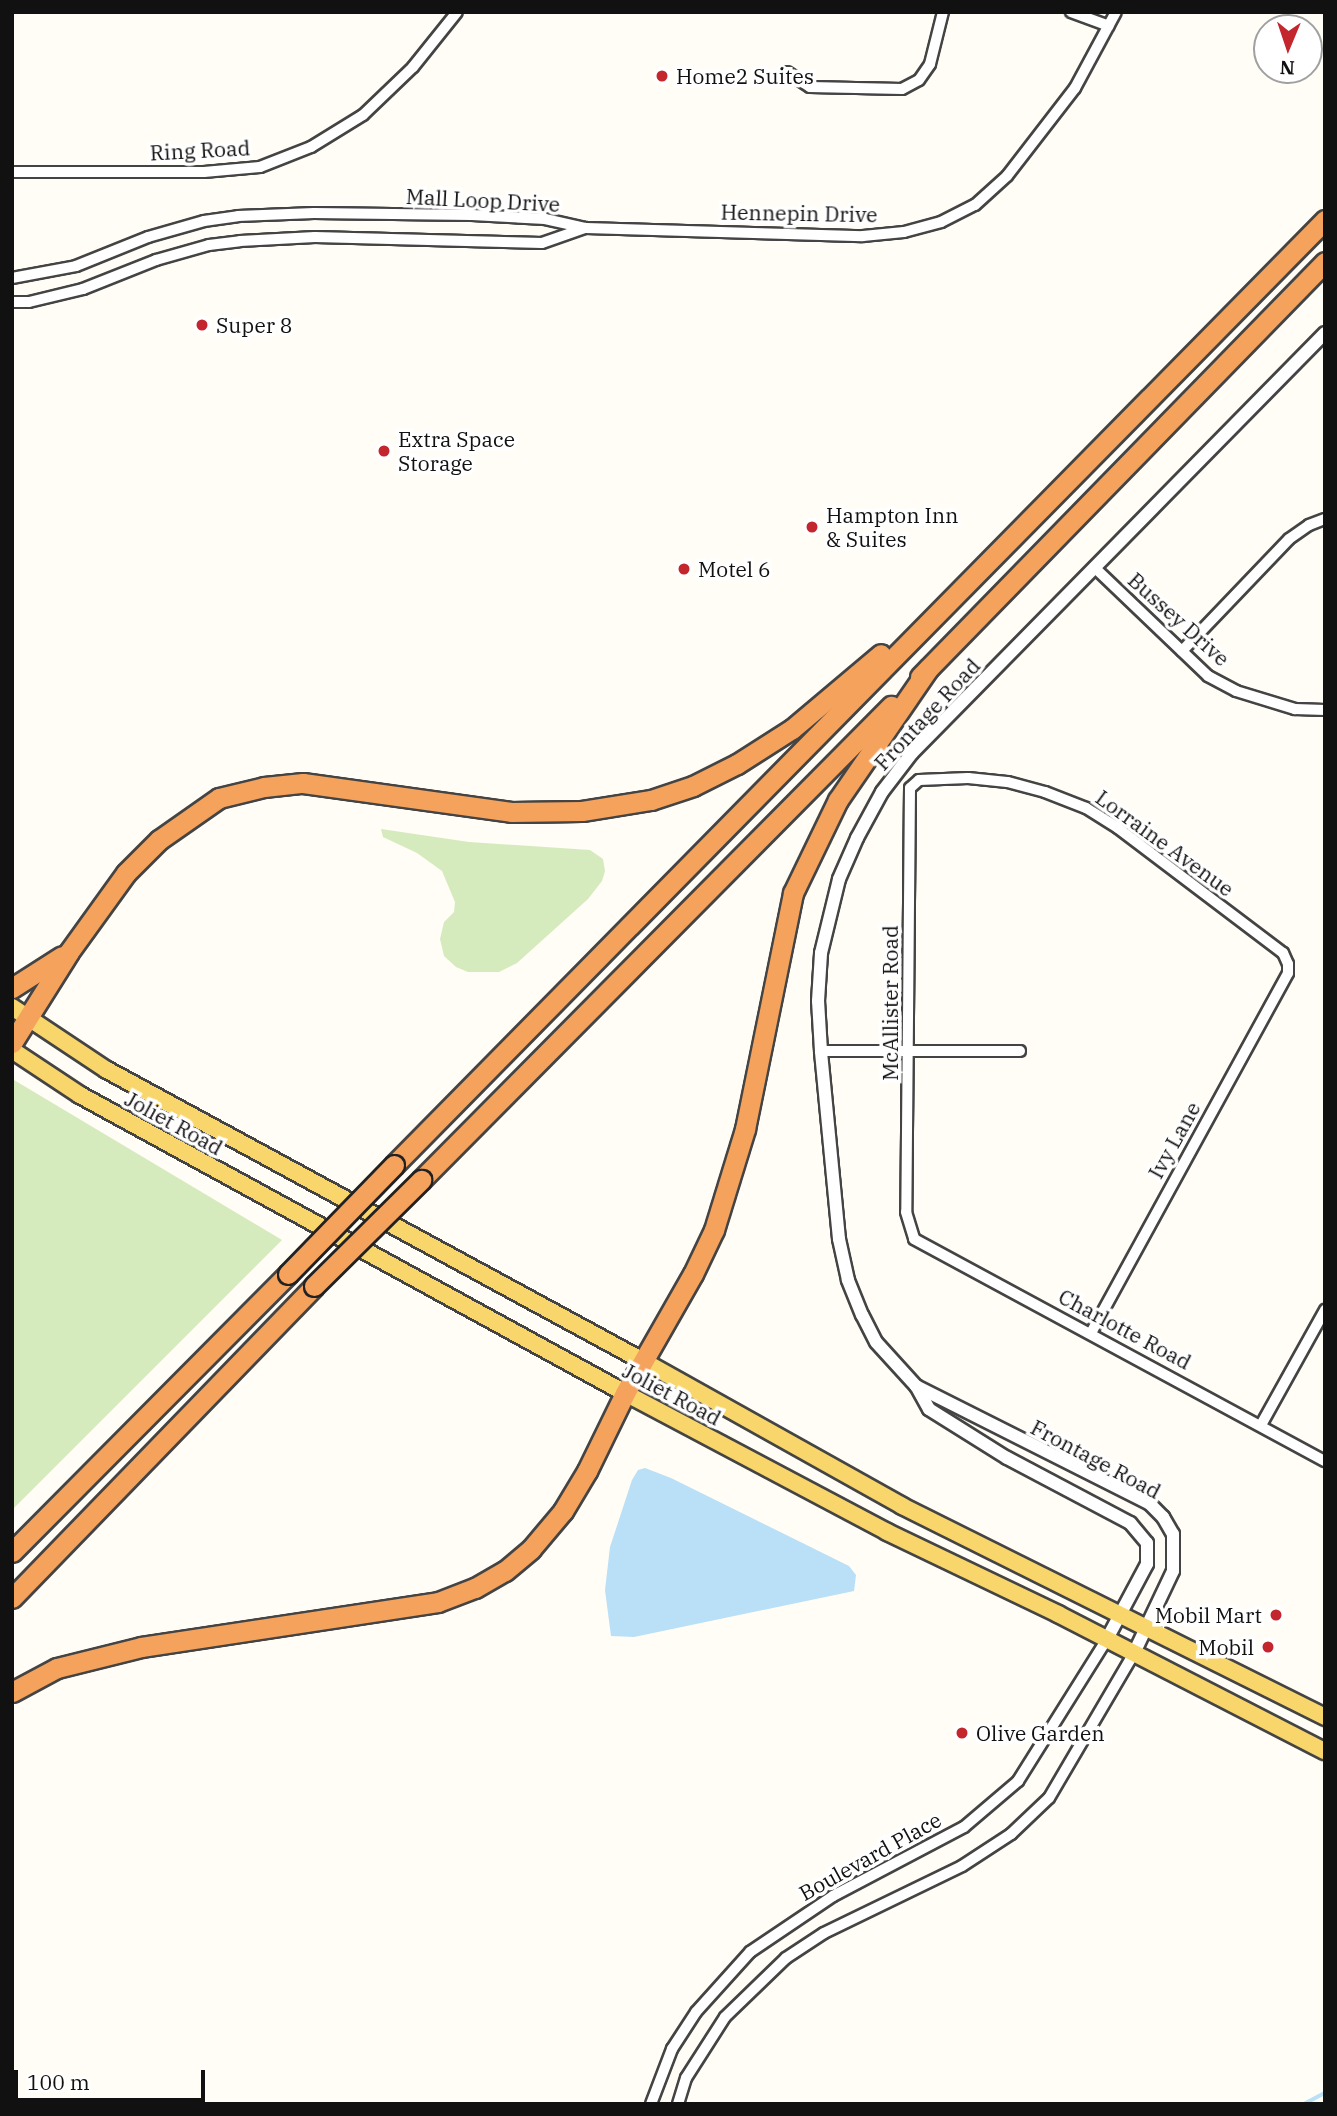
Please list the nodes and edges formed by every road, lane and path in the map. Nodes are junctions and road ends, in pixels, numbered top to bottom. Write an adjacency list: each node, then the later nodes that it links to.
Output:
1 (457, 12): 7 (street, Ring Road)
2 (943, 12): 6 (street)
3 (1071, 12): 5 (street)
4 (1116, 12): 5 (street, Hennepin Drive)
5 (1109, 26): 9 (street, Hennepin Drive)
6 (787, 72)
7 (12, 172)
8 (1325, 220): 16 (highway)
9 (586, 228): 11 (street, Mall Loop Drive); 12 (street, Mall Loop Drive)
10 (1325, 262): 18 (highway)
11 (12, 278)
12 (12, 302)
13 (1325, 333): 15 (street, Frontage Road)
14 (1325, 519): 17 (street)
15 (1094, 567): 17 (street, Bussey Drive); 27 (street, Frontage Road)
16 (960, 588): 21 (highway); 38 (highway, bridge)
17 (1182, 651): 19 (street, Bussey Drive)
18 (928, 669): 33 (highway); 39 (highway, bridge)
19 (1325, 709)
20 (919, 780): 22 (street, Lorraine Avenue); 28 (street, McAllister Road)
21 (69, 952): 23 (highway); 24 (highway)
22 (1288, 964): 32 (street, Ivy Lane)
23 (12, 988)
24 (20, 1013): 25 (highway); 33 (main road, Joliet Road)
25 (12, 1043)
26 (12, 1050): 35 (main road, Joliet Road)
27 (821, 1051): 28 (street); 34 (street, Frontage Road)
28 (910, 1051): 29 (street); 30 (street, McAllister Road)
29 (1020, 1051)
30 (909, 1230): 32 (street, Charlotte Road)
31 (1325, 1310): 36 (street)
32 (1091, 1333): 36 (street, Charlotte Road)
33 (643, 1361): 35 (highway); 40 (main road, Joliet Road)
34 (916, 1386): 40 (street, Frontage Road); 41 (street, Frontage Road)
35 (625, 1393): 42 (main road, Joliet Road); 44 (highway)
36 (1261, 1426): 37 (street, Charlotte Road)
37 (1325, 1461)
38 (12, 1552)
39 (12, 1598)
40 (1121, 1615): 41 (main road, Joliet Road); 42 (street, Frontage Road)
41 (1146, 1628): 43 (street, Frontage Road); 45 (main road, Joliet Road)
42 (1107, 1639): 43 (main road, Joliet Road); 47 (street, Boulevard Place)
43 (1134, 1653): 46 (main road, Joliet Road); 48 (street)
44 (12, 1692)
45 (1324, 1713)
46 (1325, 1751)
47 (651, 2104)
48 (678, 2104)

